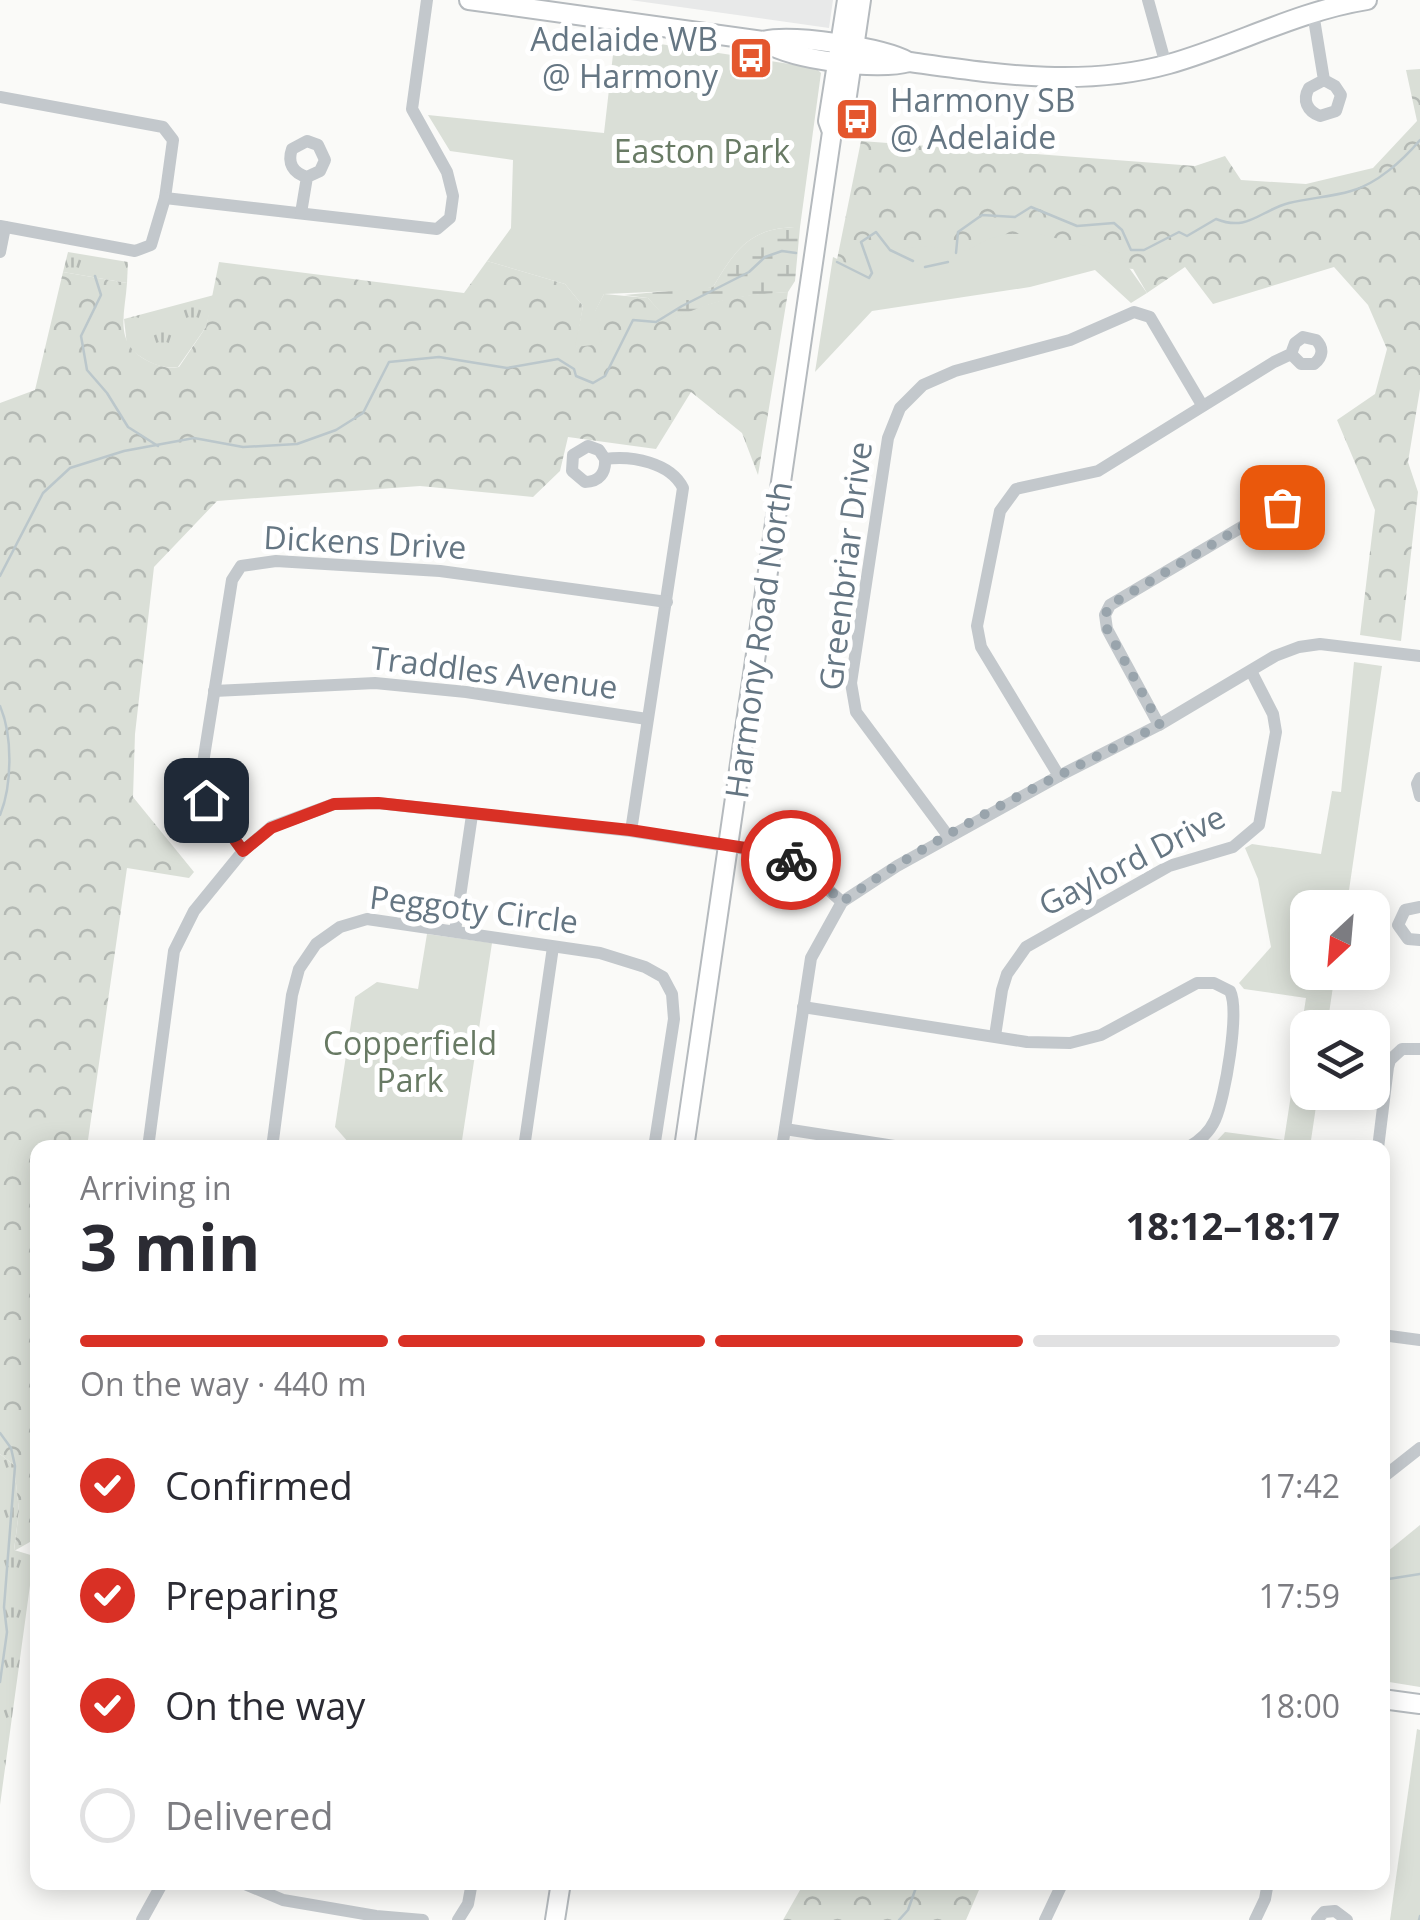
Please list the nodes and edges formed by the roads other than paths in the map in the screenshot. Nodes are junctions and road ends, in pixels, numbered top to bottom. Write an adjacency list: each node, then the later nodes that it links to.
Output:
1 (427, 0): 14 (street)
2 (469, 0): 8 (main road)
3 (847, 0): 8 (main road, Harmony Road North)
4 (861, 0): 8 (main road, Harmony Road North)
5 (1148, 0): 9 (street)
6 (1367, 0): 7 (main road)
7 (1313, 13): 9 (main road); 10 (street)
8 (846, 54): 9 (main road); 33 (main road, Harmony Road North)
9 (1166, 65)
10 (1324, 80)
11 (0, 96): 13 (street)
12 (307, 177): 14 (street)
13 (164, 198): 14 (street); 15 (street)
14 (302, 213)
15 (3, 227): 16 (street)
16 (0, 252)
17 (1291, 354): 18 (street)
18 (1202, 405): 27 (street); 32 (street, Greenbriar Drive)
19 (606, 459): 21 (street)
20 (1282, 507): 26 (street)
21 (667, 602): 24 (street, Dickens Drive); 25 (street)
22 (1420, 656): 23 (street)
23 (1251, 672): 26 (street); 41 (street, Gaylord Drive)
24 (214, 691): 25 (street, Traddles Avenue); 34 (street, Dickens Drive)
25 (647, 719): 31 (street)
26 (1160, 725): 27 (street)
27 (1059, 776): 32 (street)
28 (1420, 778): 29 (street)
29 (1420, 796)
30 (472, 816): 31 (street); 34 (street); 37 (street)
31 (630, 830): 33 (street)
32 (949, 837): 35 (street)
33 (728, 846): 35 (street); 48 (main road, Harmony Road North)
34 (243, 851): 44 (street)
35 (842, 902): 40 (street)
36 (1420, 908): 38 (street)
37 (455, 931): 39 (street, Peggoty Circle); 45 (street, Peggoty Circle)
38 (1420, 940)
39 (553, 947): 46 (street); 47 (street, Peggoty Circle)
40 (804, 1007): 41 (street); 43 (street)
41 (995, 1036): 51 (street)
42 (1420, 1049): 52 (street)
43 (785, 1129): 49 (street); 50 (street)
44 (149, 1140)
45 (273, 1140)
46 (525, 1140)
47 (655, 1140)
48 (685, 1140)
49 (783, 1140)
50 (856, 1140)
51 (1199, 1140)
52 (1379, 1140)
53 (1390, 1336): 54 (street)
54 (1420, 1340)
55 (1420, 1448): 56 (street)
56 (1390, 1470)
57 (1390, 1700): 58 (main road)
58 (1420, 1704)
59 (159, 1890): 65 (street)
60 (260, 1890): 66 (street)
61 (471, 1890): 67 (street)
62 (560, 1890): 68 (main road)
63 (1060, 1890): 69 (street)
64 (1266, 1890): 70 (street)
65 (142, 1920)
66 (423, 1920)
67 (458, 1920)
68 (555, 1920)
69 (1044, 1920)
70 (1255, 1920)
71 (1317, 1920): 72 (street)
72 (1347, 1920)

